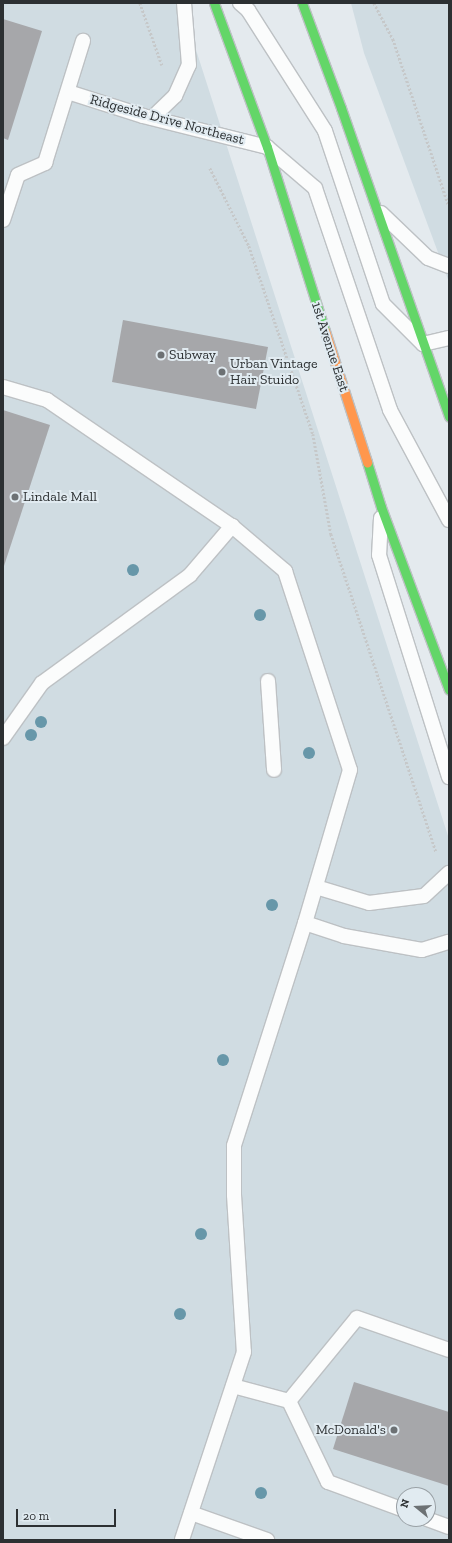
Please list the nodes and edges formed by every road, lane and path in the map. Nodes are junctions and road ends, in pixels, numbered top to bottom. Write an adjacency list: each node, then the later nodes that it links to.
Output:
1 (140, 3): 8 (path)
2 (184, 3): 10 (lane)
3 (214, 3): 11 (main road, 1st Avenue East)
4 (240, 3): 18 (lane)
5 (302, 3): 14 (main road)
6 (374, 3): 13 (path)
7 (83, 41): 9 (lane)
8 (163, 67)
9 (68, 92): 10 (lane, Ridgeside Drive Northeast); 15 (lane)
10 (152, 118): 11 (lane, Ridgeside Drive Northeast)
11 (267, 147): 21 (main road, 1st Avenue East); 22 (lane)
12 (210, 168): 29 (path)
13 (449, 206)
14 (376, 209): 16 (lane); 18 (main road)
15 (3, 220)
16 (449, 266)
17 (449, 338): 18 (lane)
18 (423, 344): 20 (main road)
19 (3, 387): 23 (lane)
20 (449, 417)
21 (381, 507): 25 (main road, 1st Avenue East); 28 (lane)
22 (449, 520)
23 (232, 526): 26 (lane); 31 (lane)
24 (268, 681): 27 (lane)
25 (449, 690)
26 (3, 738)
27 (274, 770)
28 (449, 777)
29 (438, 858)
30 (449, 874): 31 (lane)
31 (316, 887): 32 (lane)
32 (305, 923): 33 (lane); 35 (lane)
33 (449, 942)
34 (449, 1350): 36 (lane)
35 (233, 1386): 36 (lane); 38 (lane)
36 (289, 1401): 37 (lane)
37 (396, 1507)
38 (191, 1513): 41 (lane); 42 (lane)
39 (436, 1522): 40 (lane)
40 (449, 1527)
41 (182, 1540)
42 (267, 1540)

